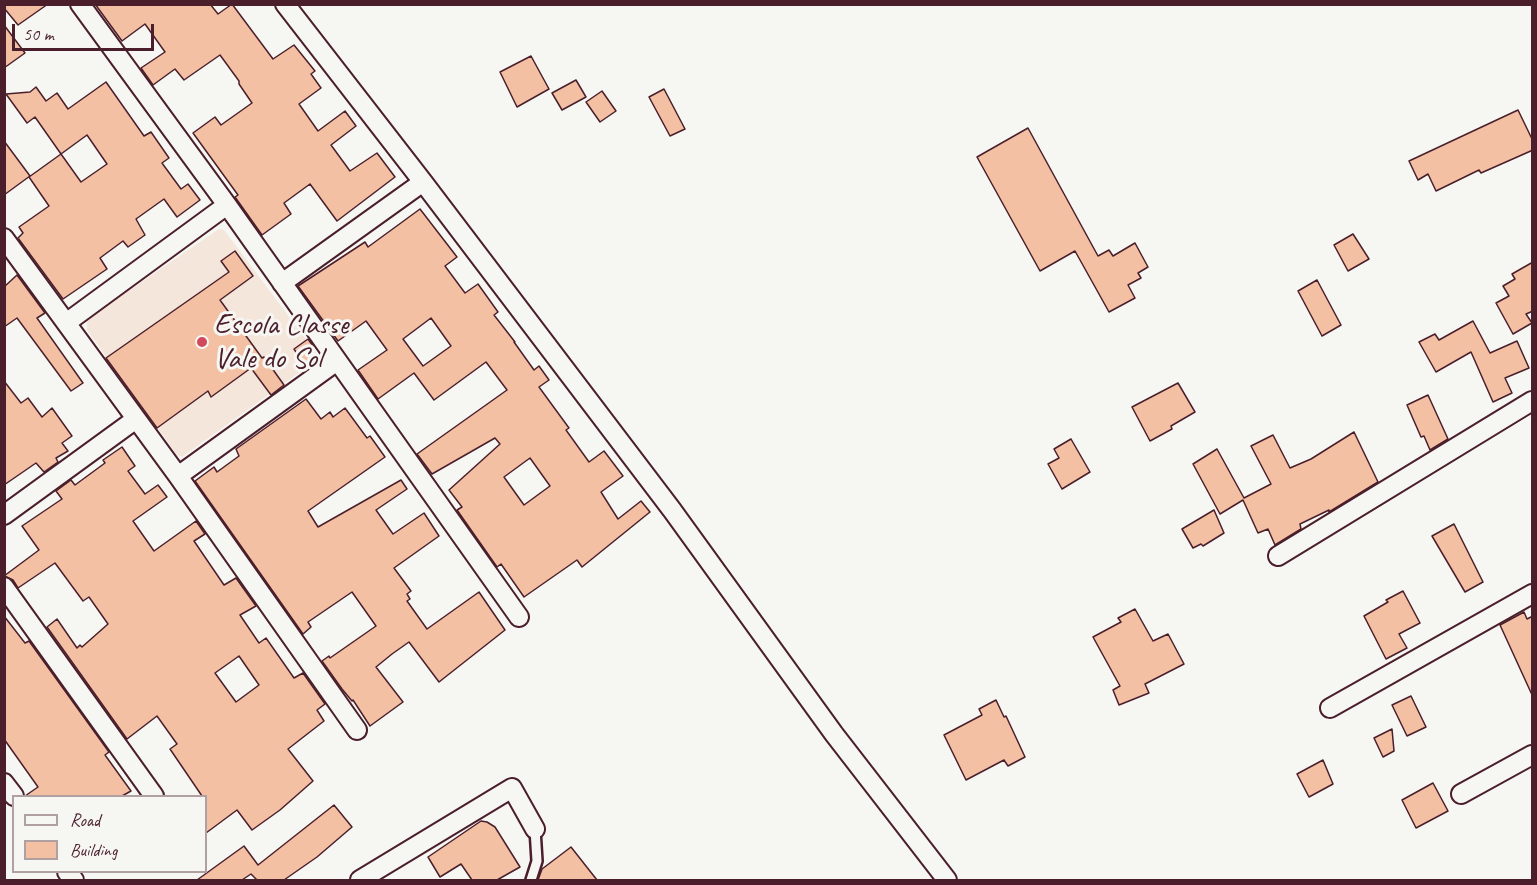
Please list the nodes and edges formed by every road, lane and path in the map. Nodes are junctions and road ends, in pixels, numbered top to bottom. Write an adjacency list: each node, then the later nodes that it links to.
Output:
1 (80, 4): 4 (street)
2 (285, 4): 3 (street)
3 (423, 182): 6 (street); 27 (street)
4 (227, 205): 6 (street); 7 (street)
5 (4, 237): 7 (street)
6 (282, 283): 8 (street)
7 (66, 322): 10 (street)
8 (338, 361): 11 (street); 16 (street)
9 (1533, 401): 13 (street)
10 (136, 419): 11 (street); 12 (street)
11 (178, 476): 18 (street)
12 (4, 515)
13 (1278, 556)
14 (4, 587): 23 (street)
15 (1533, 594): 17 (street)
16 (519, 617)
17 (1330, 708)
18 (357, 730)
19 (1533, 755): 21 (street)
20 (4, 783): 22 (street)
21 (1461, 794)
22 (13, 795)
23 (153, 795)
24 (535, 829): 25 (street); 26 (lane)
25 (366, 879)
26 (531, 880)
27 (947, 880)

